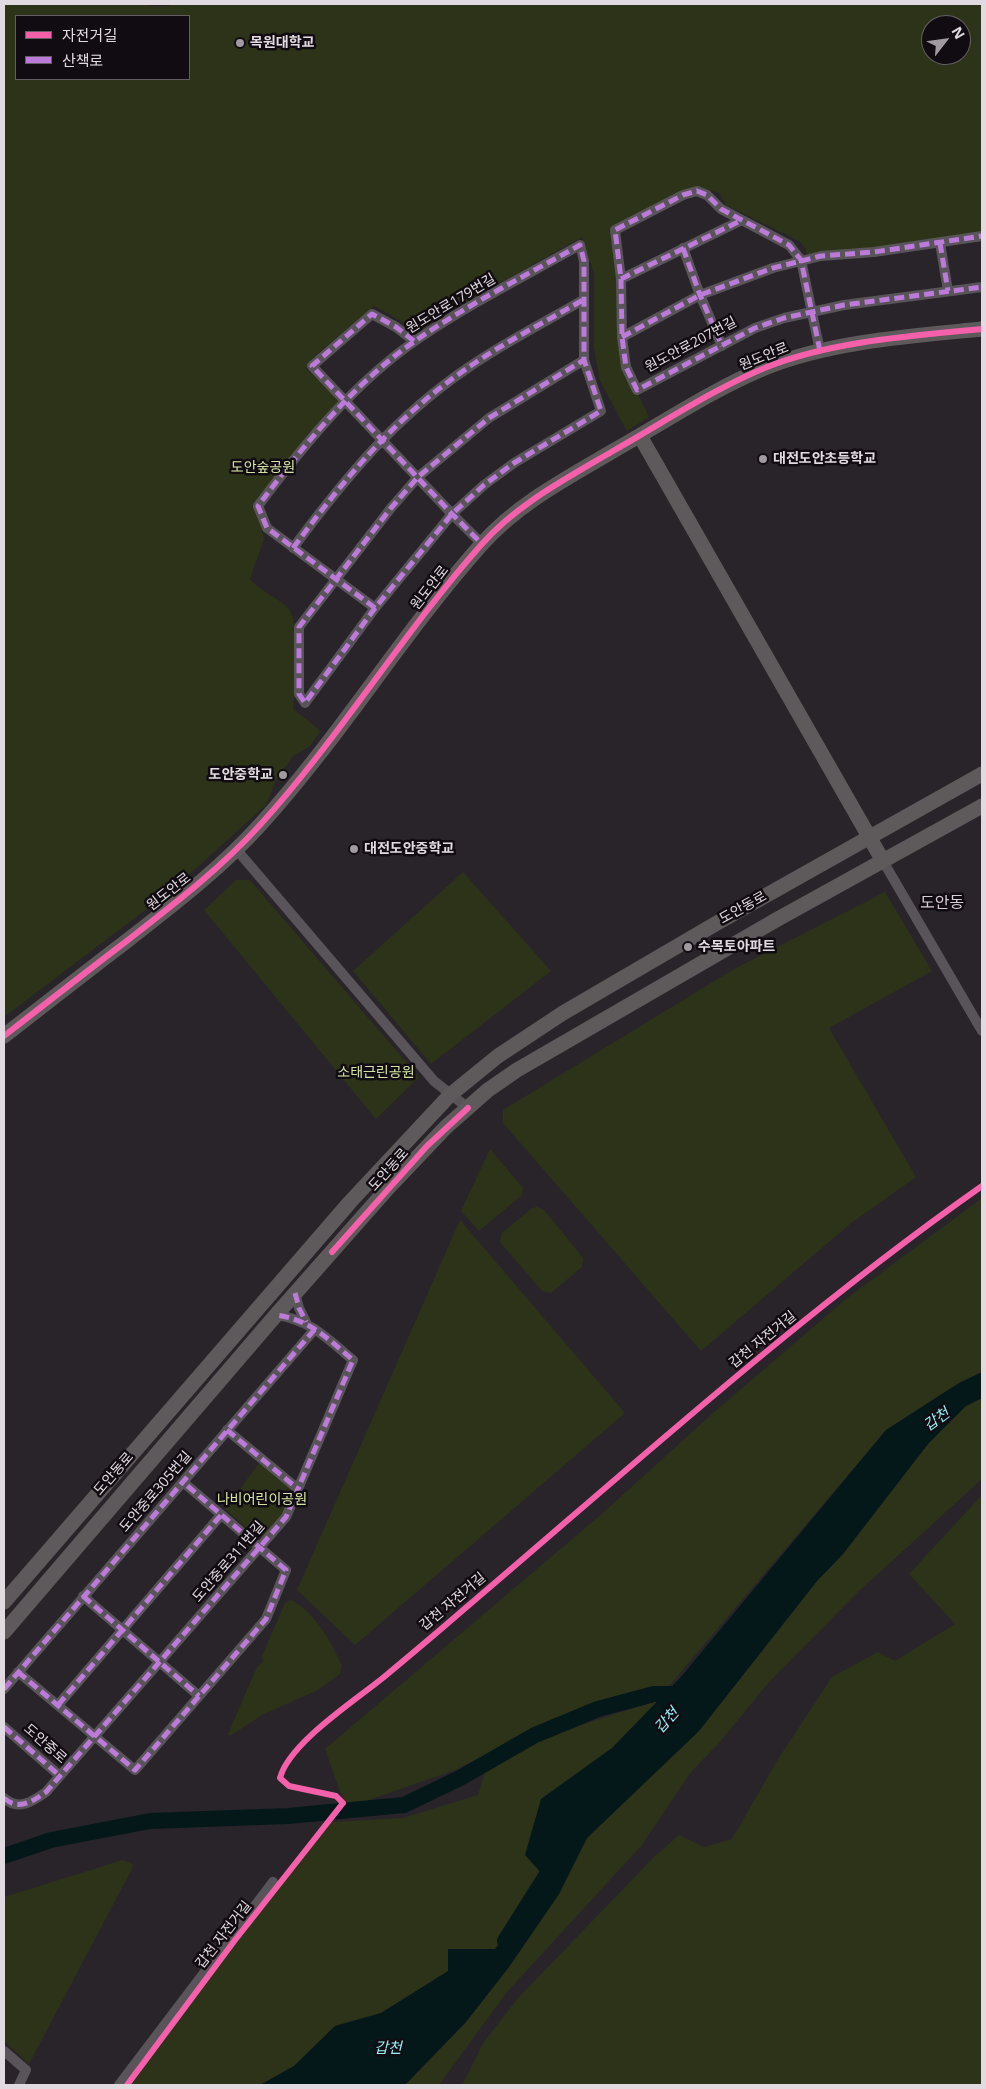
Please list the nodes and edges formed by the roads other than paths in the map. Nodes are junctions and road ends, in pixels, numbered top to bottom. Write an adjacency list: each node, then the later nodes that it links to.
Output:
1 (742, 220): 4 (street); 5 (street, 원도안로207번길); 6 (street, 원도안로207번길)
2 (982, 236): 3 (street)
3 (940, 243): 5 (street); 8 (street)
4 (683, 248): 6 (street); 9 (street)
5 (801, 260): 9 (street); 11 (street)
6 (621, 279): 13 (street, 원도안로207번길)
7 (982, 287): 8 (street, 원도안로207번길)
8 (948, 291): 11 (street, 원도안로207번길)
9 (700, 295): 13 (street); 15 (street)
10 (583, 300): 14 (street, 원도안로179번길); 17 (street); 20 (street)
11 (812, 311): 15 (street, 원도안로207번길); 16 (street)
12 (982, 329): 16 (main road, 원도안로)
13 (622, 337): 15 (street, 원도안로207번길)
14 (414, 341): 18 (street, 원도안로179번길); 18 (street)
15 (722, 346)
16 (820, 351): 19 (main road, 원도안로)
17 (584, 360): 21 (street); 22 (street)
18 (346, 401): 20 (street); 24 (street, 원도안로179번길)
19 (640, 436): 23 (main road, 원도안로); 29 (main road)
20 (382, 439): 21 (street); 24 (street)
21 (418, 477): 22 (street); 25 (street)
22 (452, 514): 23 (street); 26 (street)
23 (482, 544): 30 (main road, 원도안로)
24 (293, 548): 25 (street, 원도안로179번길)
25 (336, 579): 26 (street, 원도안로179번길); 26 (street)
26 (375, 608)
27 (982, 774): 29 (main road, 도안동로)
28 (982, 806): 31 (main road, 도안동로)
29 (870, 838): 31 (main road); 34 (main road, 도안동로)
30 (236, 849): 33 (main road, 원도안로); 34 (street)
31 (883, 861): 32 (street); 35 (main road, 도안동로)
32 (982, 1031)
33 (4, 1036)
34 (450, 1095): 35 (street); 46 (main road, 도안동로)
35 (468, 1108): 36 (main road, 도안동로)
36 (295, 1293): 37 (main road, 도안동로); 38 (street)
37 (276, 1315): 38 (street); 48 (main road, 도안동로)
38 (306, 1322): 39 (street, 도안중로311번길)
39 (315, 1329): 40 (street, 도안중로305번길); 42 (street, 도안중로311번길)
40 (227, 1430): 41 (street, 도안중로305번길); 42 (street)
41 (183, 1482): 43 (street); 45 (street, 도안중로305번길)
42 (298, 1489): 44 (street, 도안중로311번길)
43 (221, 1515): 44 (street); 47 (street)
44 (260, 1548): 49 (street, 도안중로311번길); 52 (street)
45 (83, 1596): 47 (street); 50 (street, 도안중로305번길)
46 (4, 1602)
47 (122, 1630): 49 (street); 53 (street)
48 (4, 1632)
49 (160, 1662): 52 (street); 55 (street, 도안중로311번길)
50 (18, 1672): 51 (street, 도안중로305번길); 53 (street)
51 (4, 1689)
52 (199, 1696): 55 (street)
53 (58, 1706): 55 (street)
54 (4, 1727): 56 (street, 도안중로)
55 (95, 1737): 56 (street, 도안중로311번길)
56 (60, 1776): 57 (street, 도안중로)
57 (4, 1798)
58 (273, 1882): 61 (street)
59 (4, 2051): 60 (street)
60 (19, 2085)
61 (120, 2085)

